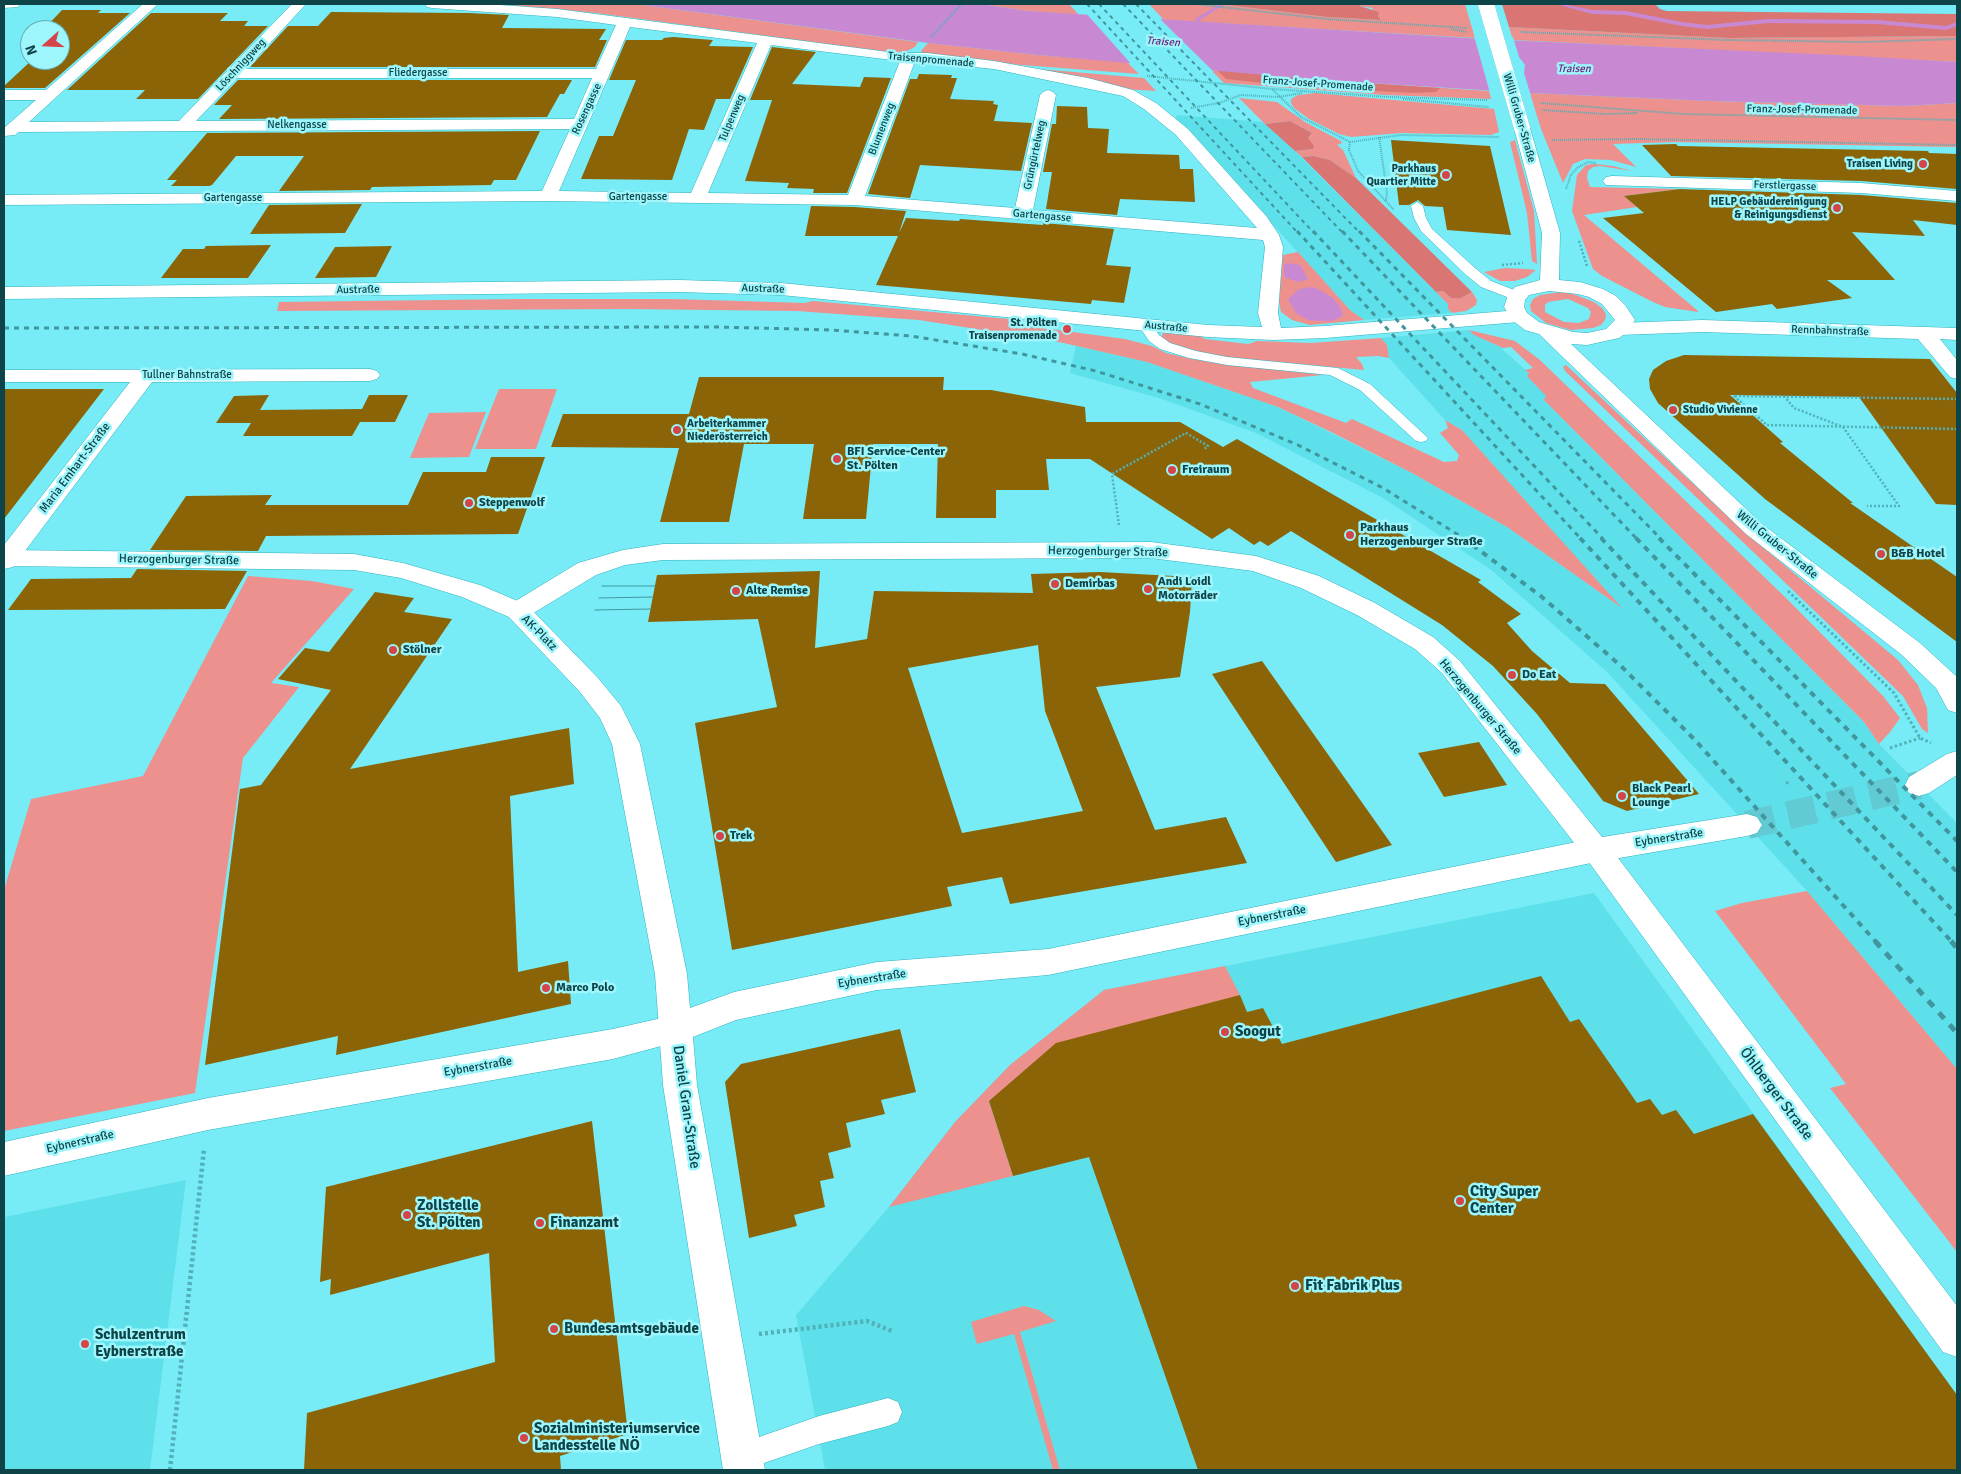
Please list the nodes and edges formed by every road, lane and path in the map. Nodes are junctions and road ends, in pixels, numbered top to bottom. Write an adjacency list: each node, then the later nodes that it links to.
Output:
1 (4, 4): 2 (street)
2 (13, 4)
3 (152, 4): 24 (street)
4 (299, 4): 18 (street, Löschniggweg)
5 (432, 4): 9 (street, Traisenpromenade)
6 (962, 4): 16 (path)
7 (1195, 4): 10 (path)
8 (1486, 4): 51 (street, Willi Gruber-Straße, bridge)
9 (625, 22): 14 (street, Traisenpromenade); 19 (street, Rosengasse)
10 (1428, 26): 11 (path); 12 (path)
11 (1464, 28)
12 (1468, 32)
13 (1516, 33): 15 (path)
14 (766, 39): 17 (street, Traisenpromenade); 45 (street, Tulpenweg)
15 (1957, 39)
16 (926, 42)
17 (909, 58): 30 (street, Traisenpromenade); 47 (street, Blumenweg)
18 (233, 73): 19 (street, Fliedergasse); 36 (street, Löschniggweg)
19 (604, 74): 35 (street, Rosengasse)
20 (1143, 76): 21 (path, Franz-Josef-Promenade)
21 (1272, 89): 22 (path, Franz-Josef-Promenade); 26 (path)
22 (1310, 91): 26 (path); 27 (path, Franz-Josef-Promenade)
23 (4, 95): 24 (street)
24 (49, 95): 37 (street)
25 (1048, 95): 50 (street, Grüngürtelweg)
26 (1278, 97): 30 (path); 38 (path)
27 (1388, 97): 28 (path, Franz-Josef-Promenade); 31 (path, Franz-Josef-Promenade)
28 (1481, 100)
29 (1541, 103): 33 (path, Franz-Josef-Promenade)
30 (1150, 106): 52 (street, Traisenpromenade)
31 (1485, 107)
32 (1545, 110): 33 (path, Franz-Josef-Promenade)
33 (1646, 112): 34 (path, Franz-Josef-Promenade)
34 (1957, 120)
35 (579, 124): 36 (street, Nelkengasse); 43 (street, Rosengasse)
36 (183, 126): 37 (street, Nelkengasse)
37 (9, 132)
38 (1379, 137): 39 (path); 48 (path)
39 (1504, 138)
40 (1544, 141): 41 (path)
41 (1957, 145)
42 (1612, 181): 44 (street, Ferstlergasse)
43 (548, 196): 45 (street, Gartengasse); 46 (street, Gartengasse)
44 (1957, 196)
45 (698, 197): 47 (street, Gartengasse)
46 (4, 200)
47 (855, 200): 50 (street, Gartengasse)
48 (1386, 202)
49 (1417, 206): 56 (lane)
50 (1023, 214): 52 (street, Gartengasse)
51 (1551, 233): 53 (street, Willi Gruber-Straße); 54 (street, Willi Gruber-Straße)
52 (1270, 235): 63 (street, Traisenpromenade)
53 (1549, 284): 54 (street, Rennbahnstraße); 56 (street)
54 (1580, 288): 57 (street, Rennbahnstraße)
55 (4, 293): 59 (street, Austraße)
56 (1518, 296): 58 (street)
57 (1618, 308): 60 (street, Rennbahnstraße); 61 (street)
58 (1519, 316): 62 (street); 63 (street, Austraße)
59 (1146, 326): 63 (street, Austraße); 76 (lane)
60 (1702, 326): 61 (street, Rennbahnstraße); 64 (street, Rennbahnstraße)
61 (1619, 329): 66 (street, Rennbahnstraße)
62 (1547, 332): 66 (street, Rennbahnstraße); 71 (street, Willi Gruber-Straße)
63 (1273, 334)
64 (1925, 334): 65 (street, Rennbahnstraße); 67 (street)
65 (1957, 334)
66 (1594, 338): 71 (street)
67 (1957, 373)
68 (146, 375): 69 (street, Tullner Bahnstraße); 70 (street, Tullner Bahnstraße); 80 (street, Maria Emhart-Straße)
69 (370, 375)
70 (4, 376)
71 (1600, 380): 83 (street, Willi Gruber-Straße)
72 (1784, 396): 73 (path); 74 (path); 74 (path)
73 (1957, 399)
74 (1843, 427): 75 (path); 78 (path)
75 (1957, 430)
76 (1421, 438)
77 (1204, 449): 79 (path)
78 (1866, 506)
79 (1122, 550): 82 (street, Herzogenburger Straße); 90 (street, Herzogenburger Straße)
80 (5, 559): 81 (street, Herzogenburger Straße)
81 (354, 562): 82 (street, AK-Platz)
82 (518, 611): 85 (street, AK-Platz)
83 (1957, 703)
84 (1920, 738): 86 (path)
85 (626, 744): 91 (street, Daniel Gran-Straße)
86 (1890, 748)
87 (1957, 761): 88 (street)
88 (1919, 785)
89 (1747, 825): 90 (street, Eybnerstraße)
90 (1596, 850): 91 (street, Eybnerstraße); 96 (street, Öhlberger Straße)
91 (675, 1029): 92 (street, Eybnerstraße); 95 (street, Daniel Gran-Straße)
92 (208, 1114): 93 (street, Eybnerstraße); 99 (path)
93 (4, 1160)
94 (892, 1330): 95 (path)
95 (720, 1335): 98 (street, Daniel Gran-Straße)
96 (1957, 1338)
97 (888, 1412): 98 (lane)
98 (743, 1464)
99 (170, 1470)

